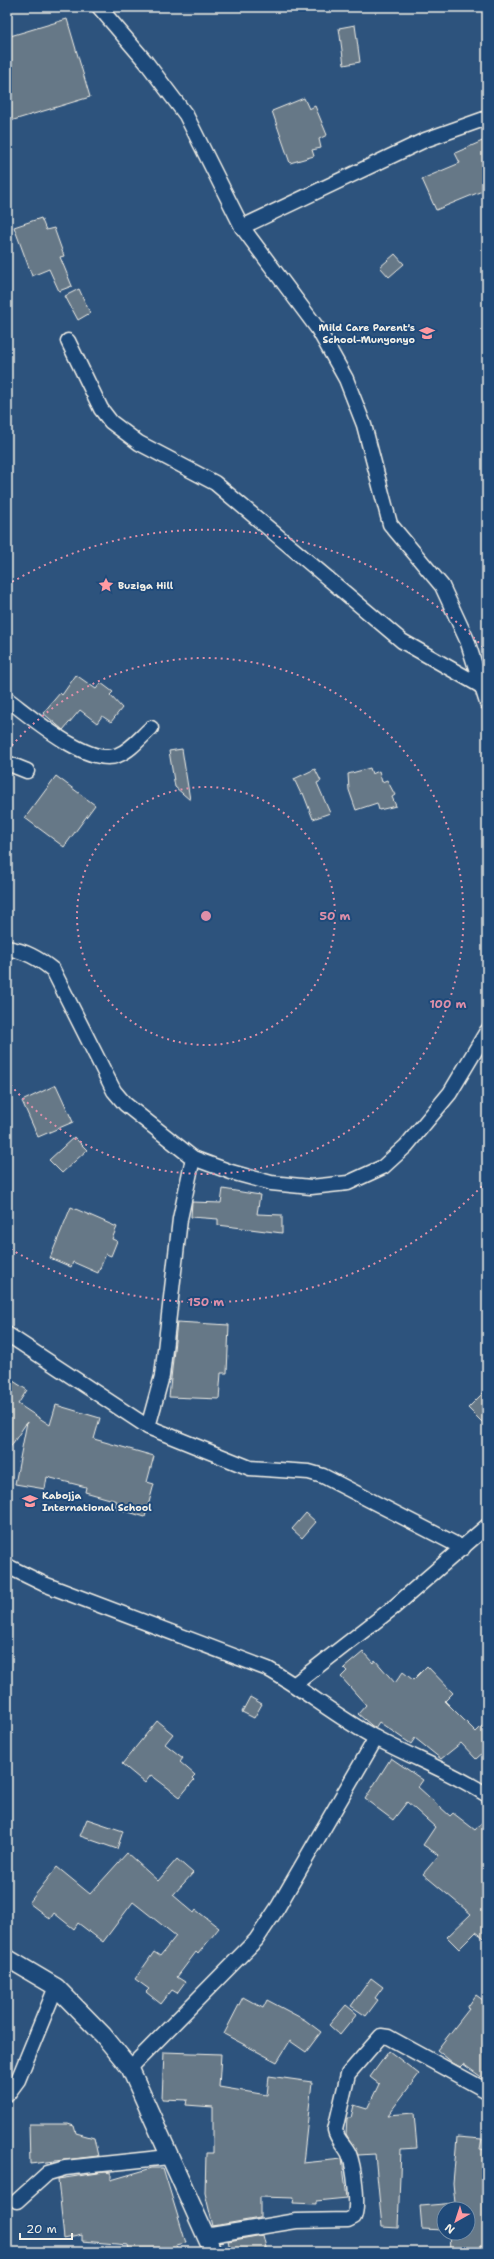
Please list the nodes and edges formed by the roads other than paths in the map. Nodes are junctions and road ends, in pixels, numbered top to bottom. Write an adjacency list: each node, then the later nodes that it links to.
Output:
1 (99, 7): 3 (street)
2 (487, 118): 3 (street)
3 (242, 227): 5 (street)
4 (68, 341): 5 (street)
5 (481, 686): 7 (street)
6 (7, 699): 8 (street)
7 (487, 703)
8 (151, 728)
9 (7, 763): 10 (street)
10 (27, 771)
11 (7, 948): 13 (street)
12 (487, 1031): 13 (street)
13 (193, 1158): 15 (street)
14 (7, 1334): 15 (street)
15 (148, 1427): 17 (street)
16 (487, 1526): 17 (street)
17 (463, 1548): 19 (street)
18 (7, 1566): 19 (street)
19 (295, 1684): 20 (street)
20 (376, 1738): 21 (street); 24 (street)
21 (487, 1795)
22 (7, 1958): 23 (street)
23 (56, 1987): 24 (street); 26 (street)
24 (130, 2068): 27 (street)
25 (487, 2091): 29 (street)
26 (7, 2095)
27 (169, 2157): 28 (street); 29 (street)
28 (17, 2201)
29 (205, 2236): 30 (street)
30 (213, 2252)

